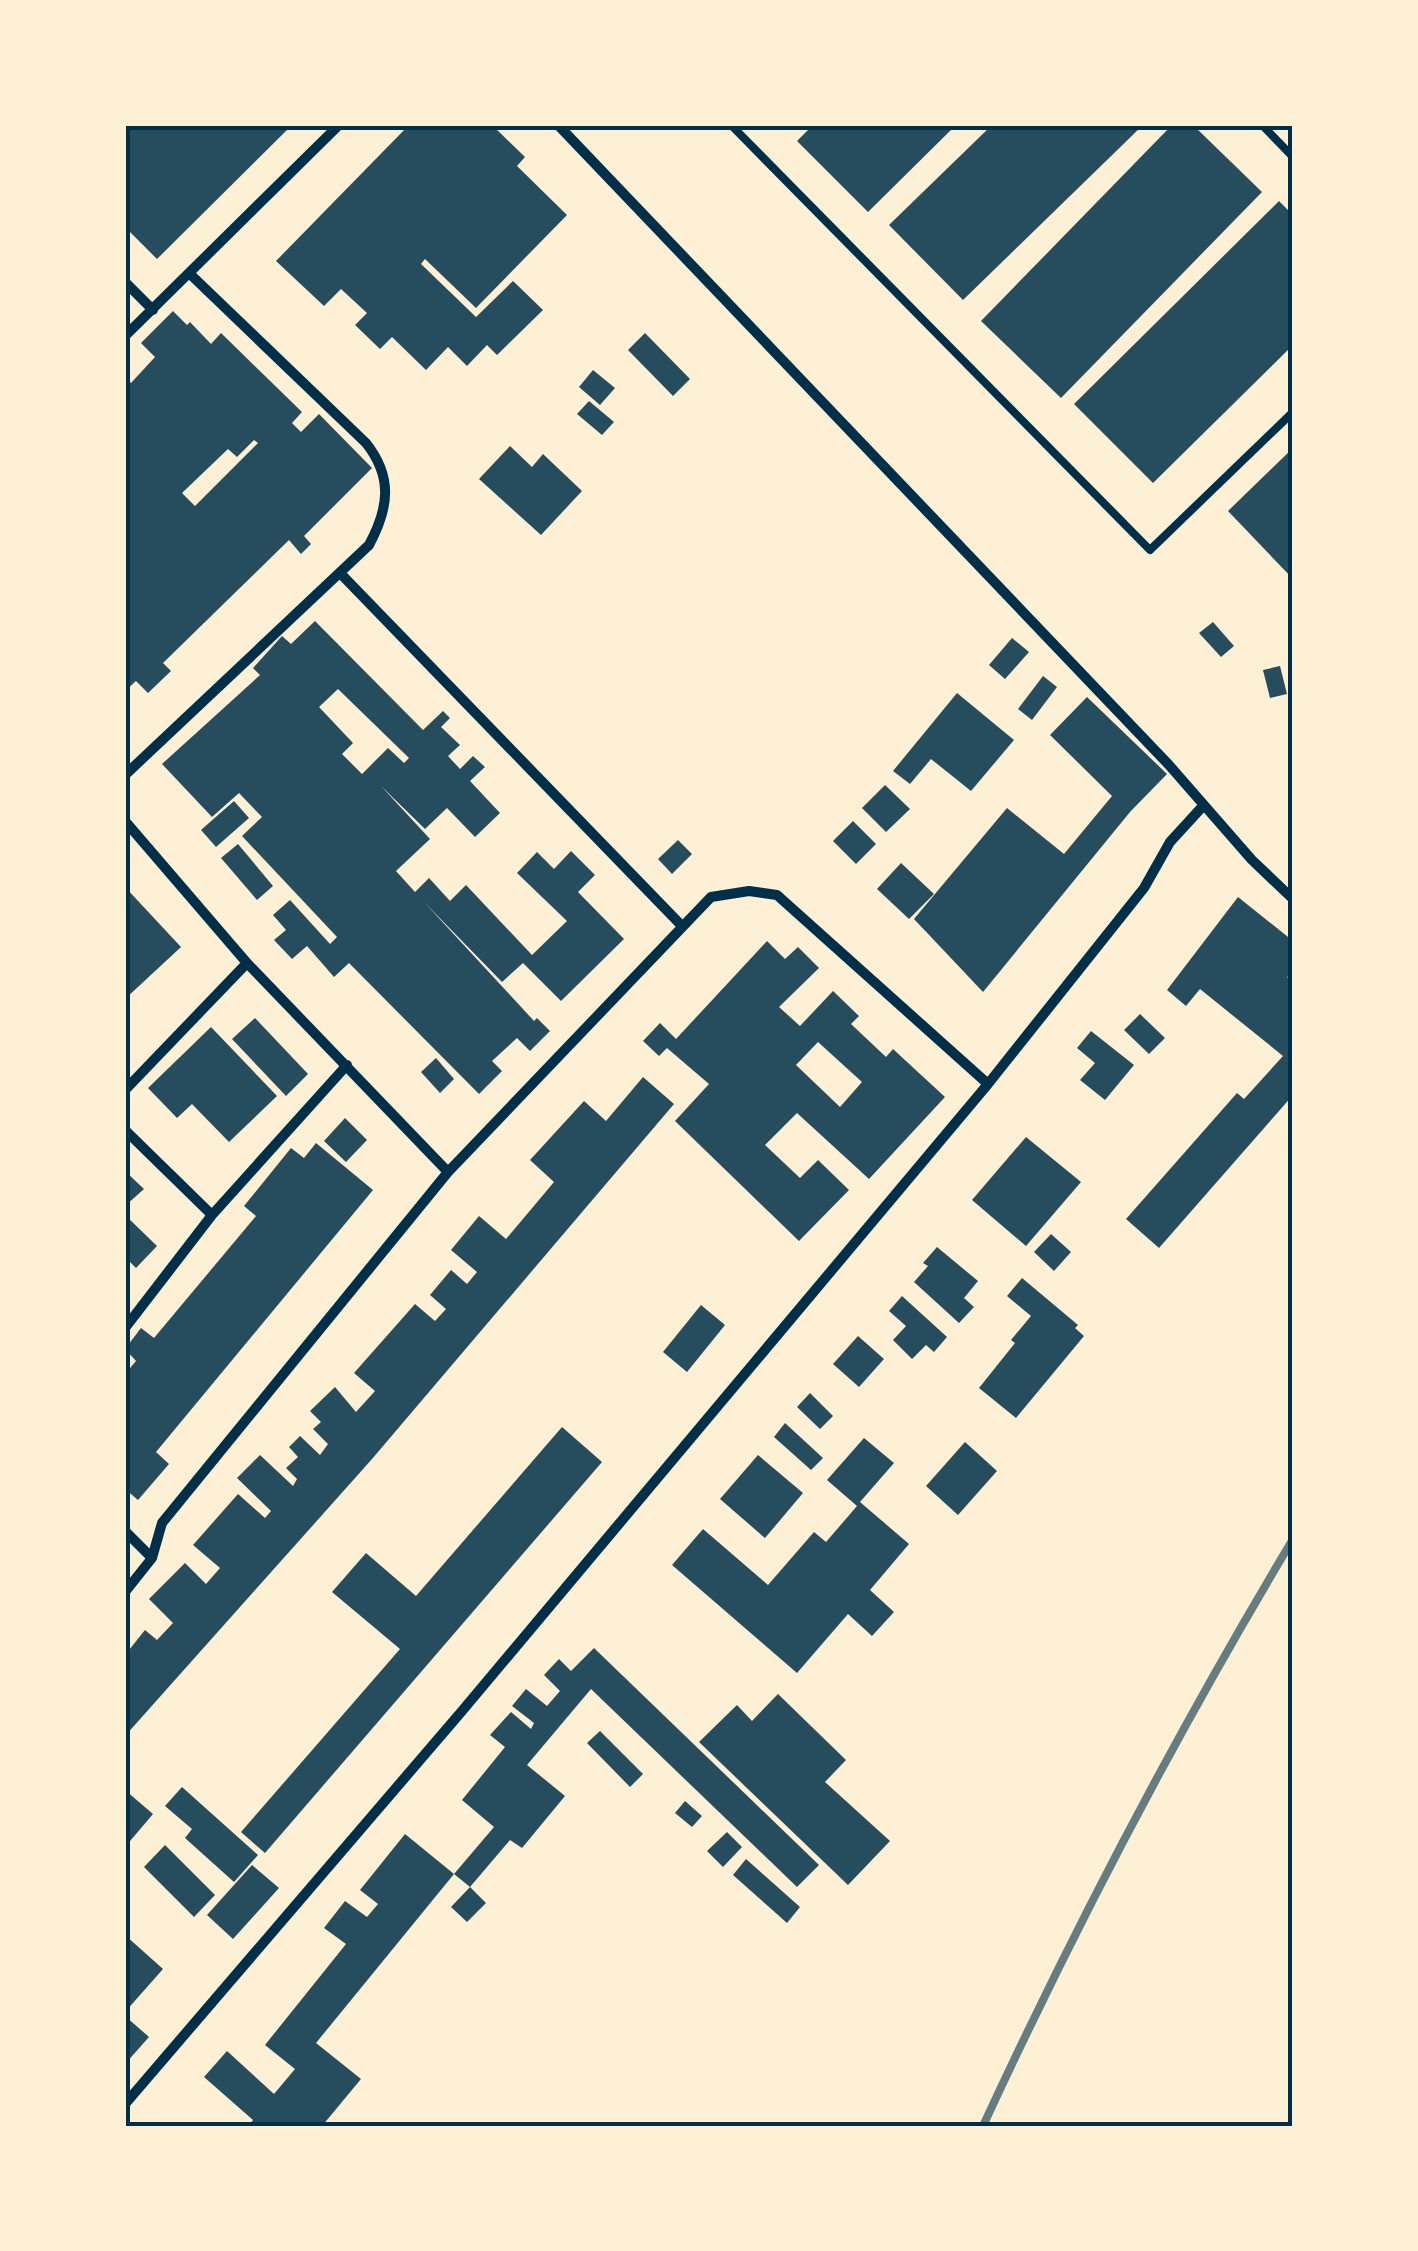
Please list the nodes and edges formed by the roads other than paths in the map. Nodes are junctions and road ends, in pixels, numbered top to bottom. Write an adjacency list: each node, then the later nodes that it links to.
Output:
1 (340, 125): 6 (street)
2 (558, 125): 13 (street)
3 (730, 125): 10 (lane)
4 (1262, 125): 5 (lane)
5 (1293, 156)
6 (190, 274): 8 (street); 11 (street)
7 (125, 282): 8 (street)
8 (154, 310): 9 (street)
9 (125, 336)
10 (1293, 412)
11 (340, 573): 12 (street); 16 (street)
12 (125, 775)
13 (1202, 806): 15 (street); 19 (street)
14 (125, 821): 17 (street)
15 (1293, 899)
16 (681, 925): 19 (street); 22 (street)
17 (247, 963): 18 (street); 20 (street)
18 (347, 1065): 22 (street); 23 (street)
19 (988, 1084): 28 (street)
20 (125, 1090)
21 (125, 1130): 23 (street)
22 (448, 1172): 26 (street)
23 (212, 1215): 24 (street)
24 (125, 1328)
25 (125, 1532): 26 (street)
26 (152, 1558): 27 (street)
27 (125, 1592)
28 (125, 2104)

